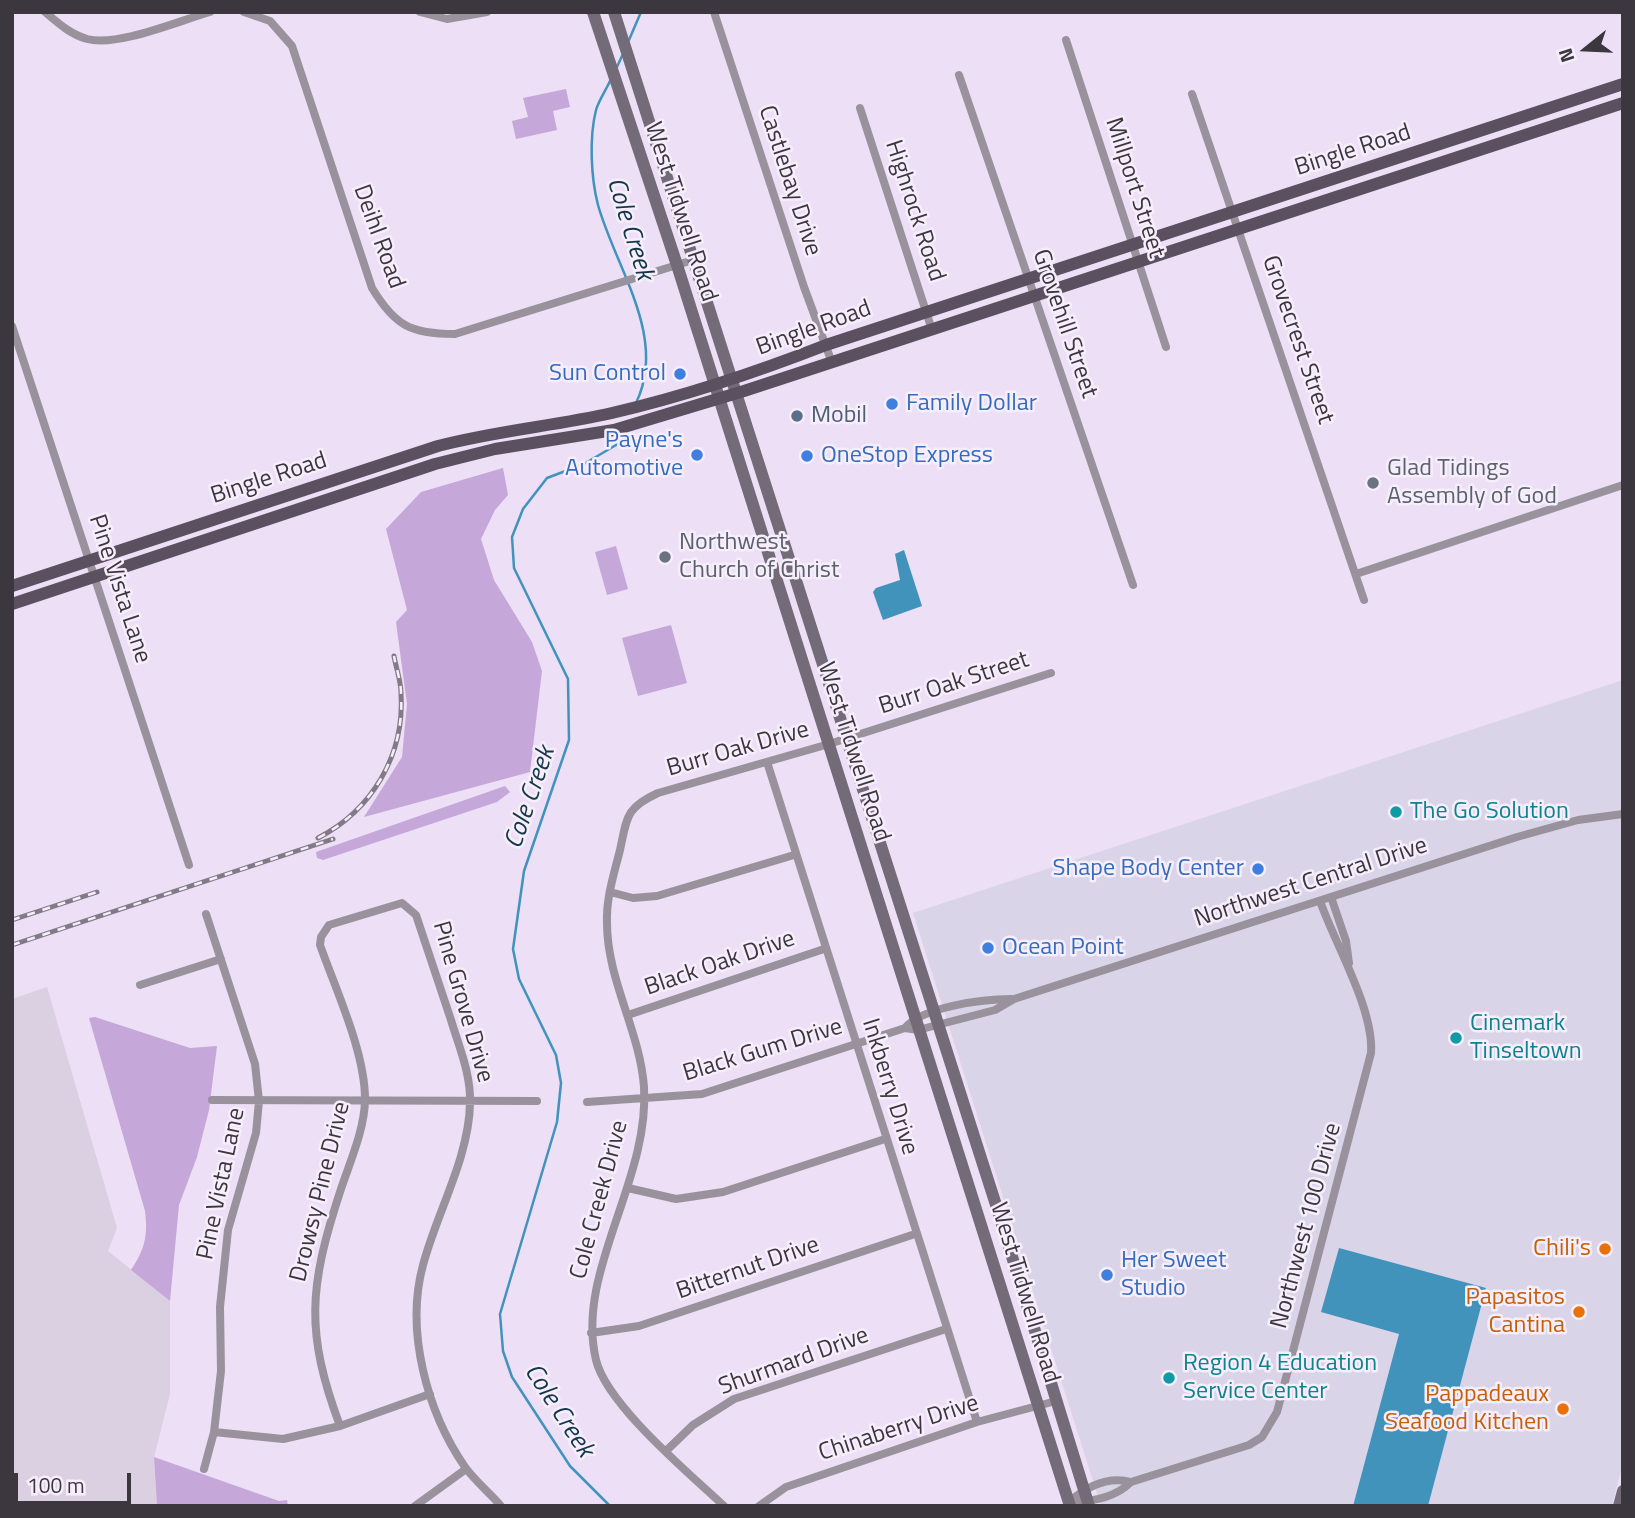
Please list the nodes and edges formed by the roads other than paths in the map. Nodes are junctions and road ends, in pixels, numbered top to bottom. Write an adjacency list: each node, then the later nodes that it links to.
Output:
1 (45, 12): 2 (street)
2 (209, 12)
3 (244, 12): 24 (street, Deihl Road)
4 (420, 12): 5 (street)
5 (487, 12)
6 (593, 12): 18 (main road, West Tidwell Road)
7 (614, 12): 17 (main road, West Tidwell Road)
8 (714, 12): 30 (street, Castlebay Drive)
9 (1066, 40): 21 (street, Millport Street)
10 (959, 75): 25 (street, Grovehill Street)
11 (1623, 84): 15 (main road, Bingle Road)
12 (1192, 94): 19 (street, Grovecrest Street)
13 (1623, 103): 16 (main road, Bingle Road)
14 (860, 108): 27 (street, Highrock Road)
15 (1440, 145): 16 (main road); 19 (main road, Bingle Road)
16 (1445, 161): 20 (main road, Bingle Road)
17 (664, 172): 18 (main road); 22 (main road, West Tidwell Road)
18 (647, 179): 24 (main road, West Tidwell Road)
19 (1234, 212): 20 (street, Grovecrest Street); 21 (main road, Bingle Road)
20 (1239, 229): 23 (main road, Bingle Road); 47 (street, Grovecrest Street)
21 (1132, 246): 23 (street, Millport Street); 25 (main road, Bingle Road)
22 (693, 260): 24 (street, Deihl Road); 33 (main road, West Tidwell Road)
23 (1137, 261): 26 (main road, Bingle Road); 31 (street, Millport Street)
24 (677, 265): 34 (main road, West Tidwell Road)
25 (1029, 280): 26 (street, Grovehill Street); 27 (main road, Bingle Road)
26 (1034, 296): 29 (main road, Bingle Road); 49 (street, Grovehill Street)
27 (926, 312): 29 (street, Highrock Road); 30 (main road, Bingle Road)
28 (12, 326): 46 (street, Pine Vista Lane)
29 (931, 327): 32 (main road, Bingle Road)
30 (826, 345): 32 (street, Castlebay Drive); 33 (main road, Bingle Road)
31 (1166, 346)
32 (831, 360): 35 (main road, Bingle Road)
33 (731, 380): 34 (main road, Bingle Road); 35 (main road, West Tidwell Road)
34 (713, 384): 36 (main road, West Tidwell Road); 37 (main road, Bingle Road)
35 (735, 393): 36 (main road, Bingle Road); 43 (main road, West Tidwell Road)
36 (718, 398): 38 (main road, Bingle Road); 44 (main road, West Tidwell Road)
37 (551, 425): 38 (main road); 39 (main road, Bingle Road)
38 (554, 440): 40 (main road, Bingle Road)
39 (388, 462): 40 (main road); 42 (main road, Bingle Road)
40 (393, 477): 45 (main road, Bingle Road)
41 (1623, 485): 47 (street)
42 (242, 510): 45 (main road); 46 (main road, Bingle Road)
43 (776, 520): 44 (main road); 53 (main road, West Tidwell Road)
44 (759, 526): 54 (main road, West Tidwell Road)
45 (248, 527): 48 (main road, Bingle Road)
46 (89, 560): 48 (street, Pine Vista Lane); 50 (main road, Bingle Road)
47 (1356, 574): 51 (street, Grovecrest Street)
48 (95, 578): 52 (main road, Bingle Road); 62 (street, Pine Vista Lane)
49 (1133, 585)
50 (12, 586)
51 (1364, 600)
52 (12, 604)
53 (806, 612): 54 (main road); 56 (main road, West Tidwell Road)
54 (788, 618): 57 (main road, West Tidwell Road)
55 (1051, 673): 56 (street, Burr Oak Street)
56 (846, 739): 57 (street, Burr Oak Street); 74 (main road, West Tidwell Road)
57 (829, 744): 58 (street, Burr Oak Drive); 75 (main road, West Tidwell Road)
58 (766, 762): 59 (street, Burr Oak Drive); 61 (street, Inkberry Drive)
59 (658, 793): 63 (street, Cole Creek Drive)
60 (1623, 815): 64 (street, Northwest Central Drive)
61 (794, 855): 63 (street); 68 (street, Inkberry Drive)
62 (189, 865)
63 (610, 892): 73 (street, Cole Creek Drive)
64 (1331, 897): 65 (street, Northwest Central Drive); 70 (street, Northwest 100 Drive)
65 (1320, 901): 70 (street, Northwest 100 Drive); 72 (street, Northwest Central Drive)
66 (206, 914): 69 (street, Pine Vista Lane)
67 (363, 914): 78 (street, Drowsy Pine Drive); 81 (street, Pine Grove Drive)
68 (824, 949): 73 (street, Black Oak Drive); 76 (street, Inkberry Drive)
69 (220, 959): 71 (street); 80 (street, Pine Vista Lane)
70 (1349, 969): 100 (street, Northwest 100 Drive)
71 (141, 985)
72 (1014, 999): 74 (street, Northwest Central Drive); 74 (street, Northwest Central Drive)
73 (628, 1015): 79 (street, Cole Creek Drive)
74 (936, 1018): 75 (street, Northwest Central Drive); 75 (street, Northwest Central Drive); 86 (main road, West Tidwell Road)
75 (912, 1025): 76 (street, Black Gum Drive); 87 (main road, West Tidwell Road)
76 (856, 1042): 79 (street, Black Gum Drive); 84 (street, Inkberry Drive)
77 (212, 1100): 80 (street)
78 (365, 1100): 80 (street); 81 (street); 95 (street, Drowsy Pine Drive)
79 (644, 1100): 83 (street, Black Gum Drive); 85 (street, Cole Creek Drive)
80 (260, 1101): 96 (street, Pine Vista Lane)
81 (470, 1101): 82 (street); 91 (street, Pine Grove Drive)
82 (537, 1101)
83 (587, 1102)
84 (885, 1139): 85 (street); 88 (street, Inkberry Drive)
85 (628, 1188): 90 (street, Cole Creek Drive)
86 (996, 1208): 87 (main road); 92 (main road, West Tidwell Road)
87 (978, 1215): 93 (main road, West Tidwell Road)
88 (915, 1234): 89 (street, Inkberry Drive); 90 (street, Bitternut Drive)
89 (946, 1329): 94 (street, Inkberry Drive); 97 (street, Shurmard Drive)
90 (591, 1333): 97 (street, Cole Creek Drive)
91 (430, 1395): 95 (street); 99 (street, Pine Grove Drive)
92 (1056, 1401): 93 (street, Chinaberry Drive); 102 (main road, West Tidwell Road)
93 (1038, 1405): 94 (street, Chinaberry Drive); 103 (main road, West Tidwell Road)
94 (977, 1422): 107 (street, Chinaberry Drive)
95 (340, 1426): 96 (street)
96 (214, 1432): 98 (street, Pine Vista Lane)
97 (666, 1451): 106 (street, Cole Creek Drive)
98 (204, 1469)
99 (466, 1469): 104 (street); 105 (street, Pine Grove Drive)
100 (1131, 1482): 102 (street, Northwest 100 Drive); 102 (street, Northwest 100 Drive)
101 (1623, 1491): 108 (main road)
102 (1086, 1499): 103 (street, Northwest 100 Drive)
103 (1069, 1504)
104 (415, 1506)
105 (501, 1506)
106 (724, 1506)
107 (759, 1506)
108 (1619, 1506)

